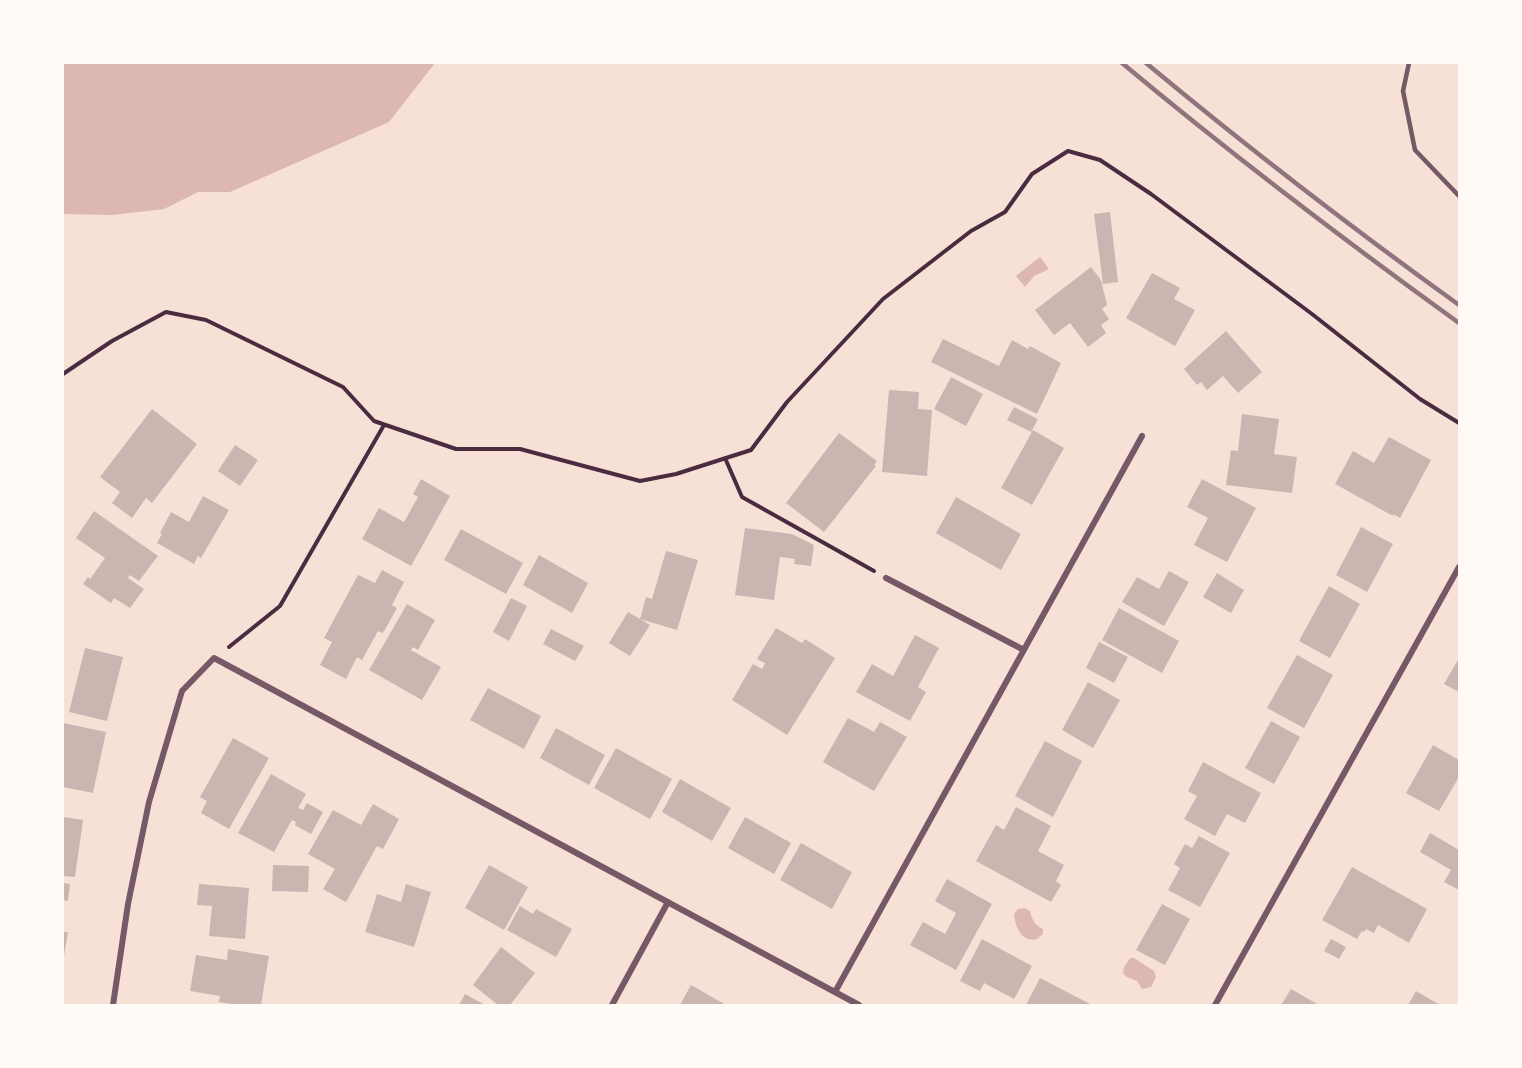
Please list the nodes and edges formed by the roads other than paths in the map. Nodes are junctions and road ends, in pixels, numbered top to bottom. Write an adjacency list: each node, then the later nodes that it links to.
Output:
1 (1409, 63): 2 (lane)
2 (1459, 196)
3 (1142, 436): 6 (street)
4 (1459, 567): 12 (street)
5 (885, 578): 6 (street)
6 (1024, 650): 8 (street)
7 (668, 902): 8 (street); 9 (street); 10 (street)
8 (835, 992): 11 (street)
9 (113, 1005)
10 (612, 1005)
11 (859, 1005)
12 (1215, 1005)

